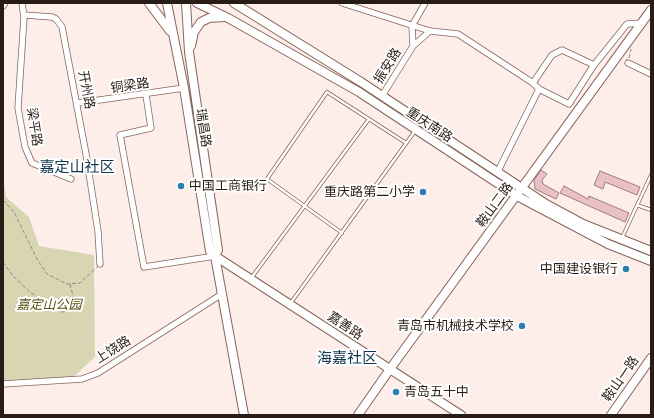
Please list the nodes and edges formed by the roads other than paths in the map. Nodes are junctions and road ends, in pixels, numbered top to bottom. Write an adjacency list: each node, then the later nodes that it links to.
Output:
1 (5, 3): 11 (street)
2 (22, 3): 13 (street, 梁平路)
3 (149, 3): 19 (main road)
4 (167, 3): 19 (main road, 瑞昌路)
5 (186, 3): 21 (main road, 瑞昌路)
6 (197, 3): 14 (main road, 重庆南路)
7 (234, 3): 15 (main road, 重庆南路)
8 (244, 3): 15 (main road)
9 (342, 3): 17 (street)
10 (425, 3): 17 (street)
11 (3, 6)
12 (651, 10): 16 (main road, 鞍山二路)
13 (24, 15): 30 (street, 开州路); 36 (street, 梁平路)
14 (228, 18): 21 (main road); 32 (main road, 重庆南路)
15 (262, 20): 29 (main road, 重庆南路)
16 (642, 23): 23 (street); 37 (main road, 鞍山二路)
17 (412, 26): 18 (street); 20 (street, 振安路)
18 (430, 31): 20 (street); 25 (street)
19 (172, 35): 26 (main road, 瑞昌路)
20 (413, 46): 29 (street, 振安路)
21 (189, 52): 45 (main road, 瑞昌路)
22 (628, 63): 24 (street)
23 (594, 65): 25 (street); 27 (street)
24 (651, 74)
25 (533, 83): 27 (street)
26 (184, 88): 28 (street, 铜梁路); 45 (main road, 瑞昌路)
27 (539, 89): 34 (street)
28 (146, 95): 30 (street, 铜梁路); 45 (street)
29 (382, 96): 34 (main road, 重庆南路)
30 (78, 103): 47 (street, 开州路)
31 (369, 119): 33 (lane); 40 (lane); 40 (lane)
32 (416, 131): 33 (lane); 38 (main road, 重庆南路)
33 (406, 143): 42 (lane)
34 (498, 171): 37 (main road, 重庆南路)
35 (651, 175): 39 (lane)
36 (71, 179)
37 (523, 188): 38 (main road, 鞍山二路); 43 (main road, 重庆南路)
38 (517, 196): 46 (main road, 重庆南路); 52 (main road, 鞍山二路)
39 (637, 205): 41 (lane); 43 (lane)
40 (304, 206): 42 (lane); 48 (lane)
41 (651, 210)
42 (342, 233): 50 (lane)
43 (621, 240): 44 (main road, 重庆南路)
44 (651, 251)
45 (215, 256): 48 (main road, 嘉善路); 49 (main road, 瑞昌路)
46 (651, 260)
47 (100, 264)
48 (250, 279): 50 (main road, 嘉善路)
49 (222, 294): 53 (street, 上饶路); 54 (main road, 瑞昌路)
50 (290, 305): 52 (main road, 嘉善路)
51 (651, 358): 57 (main road, 鞍山一路)
52 (390, 369): 55 (main road, 鞍山二路); 56 (main road, 嘉善路)
53 (3, 384)
54 (244, 415)
55 (358, 415)
56 (461, 415)
57 (611, 415)

